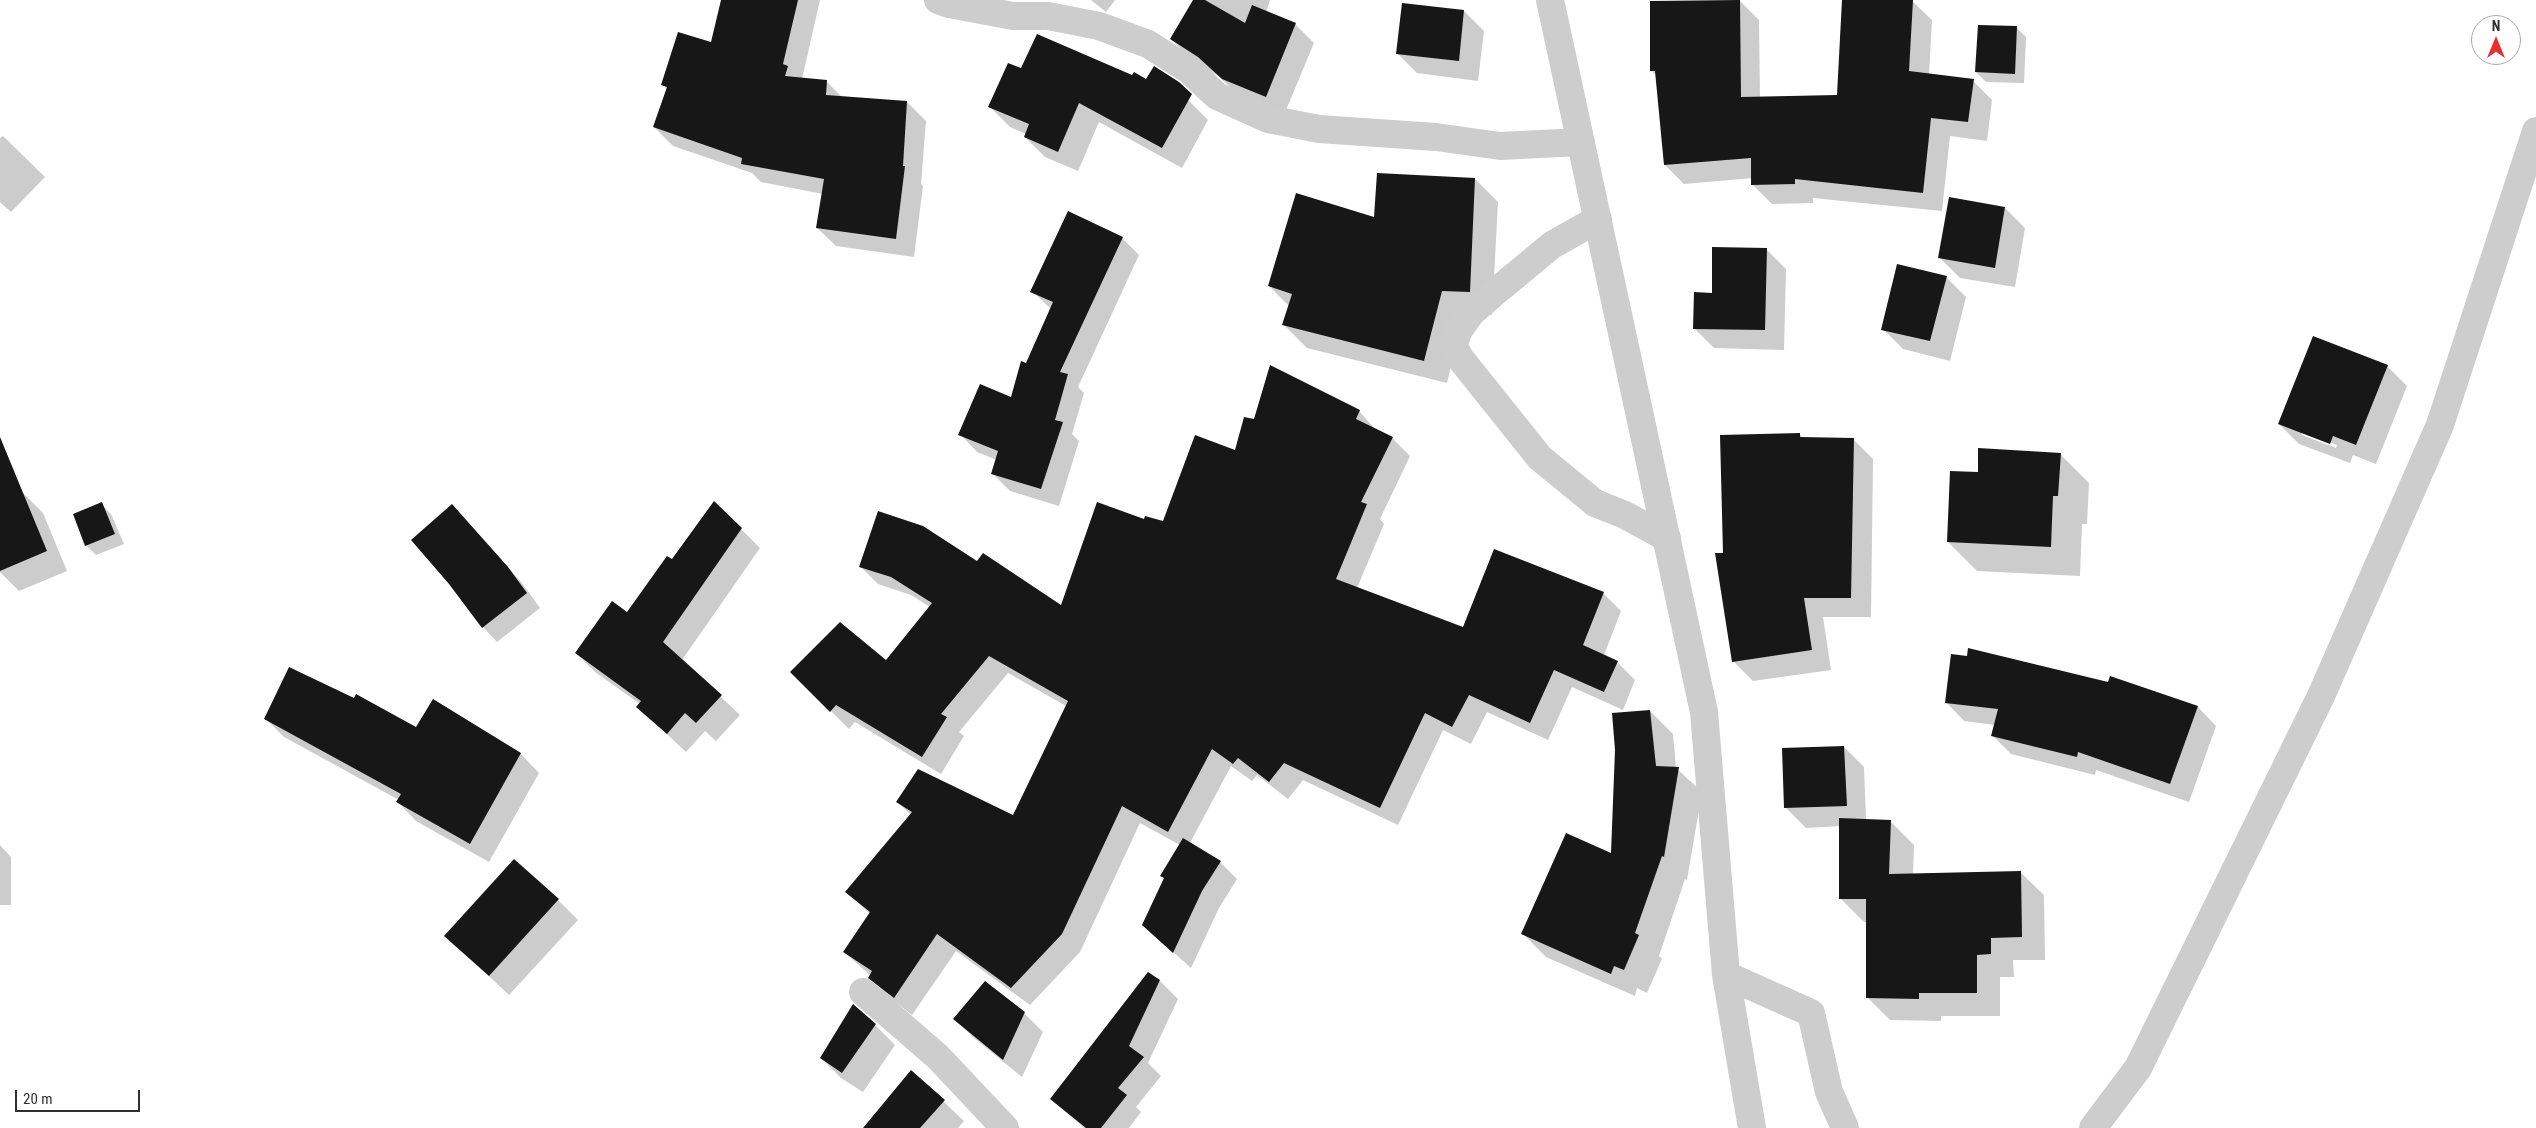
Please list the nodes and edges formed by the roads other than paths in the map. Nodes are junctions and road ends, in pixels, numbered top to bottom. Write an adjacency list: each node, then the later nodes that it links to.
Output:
1 (938, 0): 4 (street)
2 (1550, 0): 4 (street)
3 (2536, 131): 12 (street)
4 (1581, 142): 5 (street)
5 (1598, 219): 6 (street); 6 (street)
6 (1667, 538): 7 (street)
7 (1726, 975): 10 (street); 11 (street)
8 (863, 992): 9 (street)
9 (1004, 1128)
10 (1752, 1128)
11 (1845, 1128)
12 (2093, 1128)

